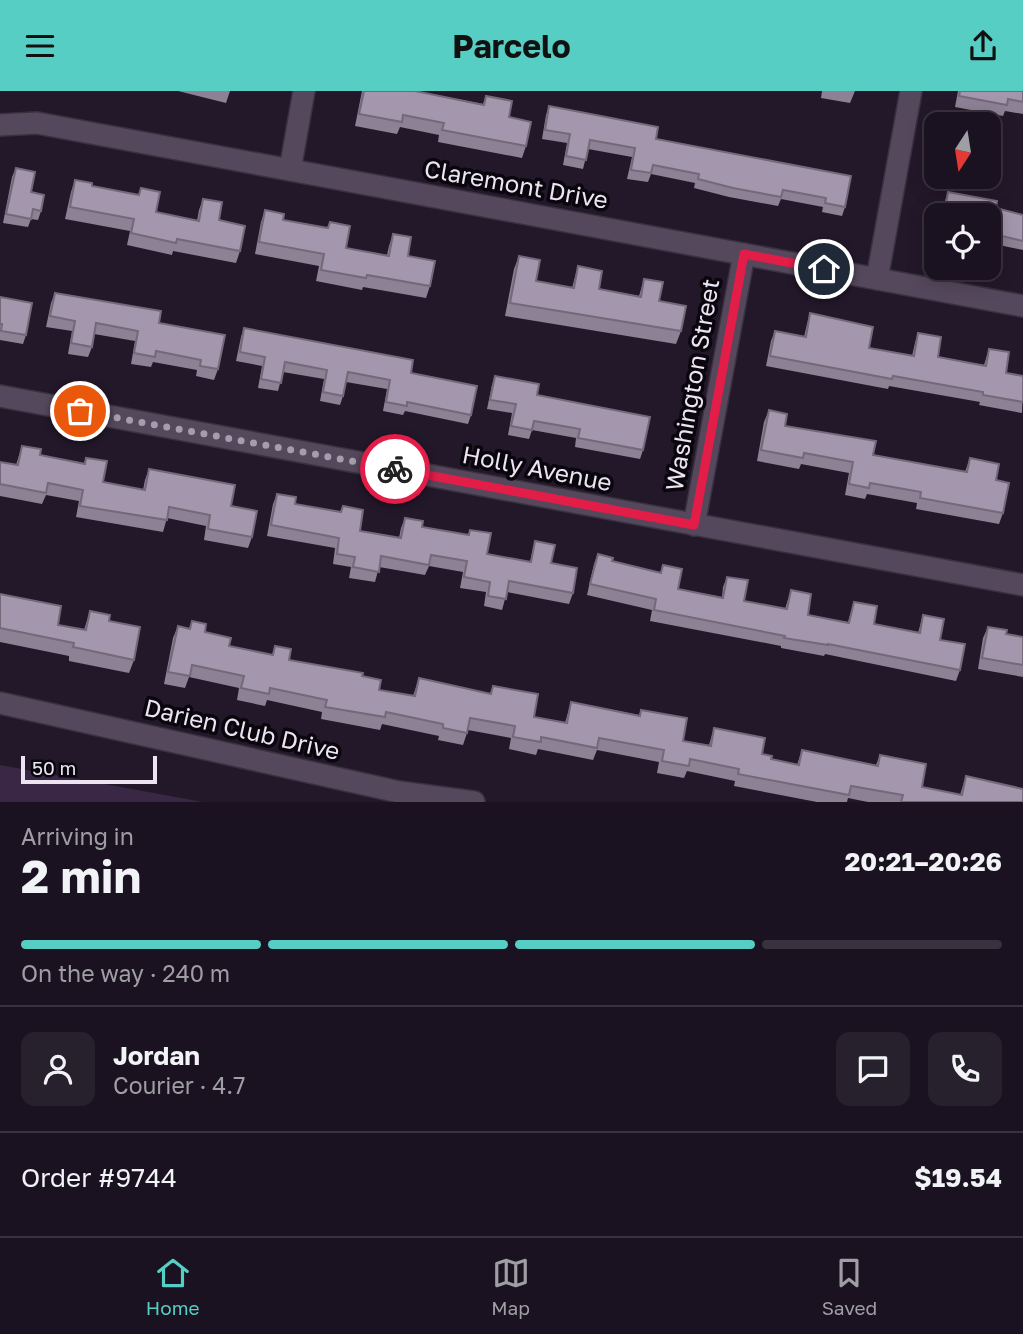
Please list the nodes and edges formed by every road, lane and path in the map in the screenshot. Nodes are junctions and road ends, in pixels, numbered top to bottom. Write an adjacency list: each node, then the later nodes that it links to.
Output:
1 (304, 91): 4 (street)
2 (911, 91): 6 (street)
3 (0, 125): 4 (street, Claremont Drive)
4 (290, 170): 5 (street, Claremont Drive)
5 (744, 254): 6 (street, Claremont Drive); 9 (street, Washington Street)
6 (877, 279): 7 (street, Claremont Drive)
7 (1023, 306)
8 (0, 396): 9 (street, Holly Avenue)
9 (694, 525): 10 (street, Holly Avenue)
10 (1023, 585)
11 (0, 703): 12 (street, Darien Club Drive)
12 (474, 802)

